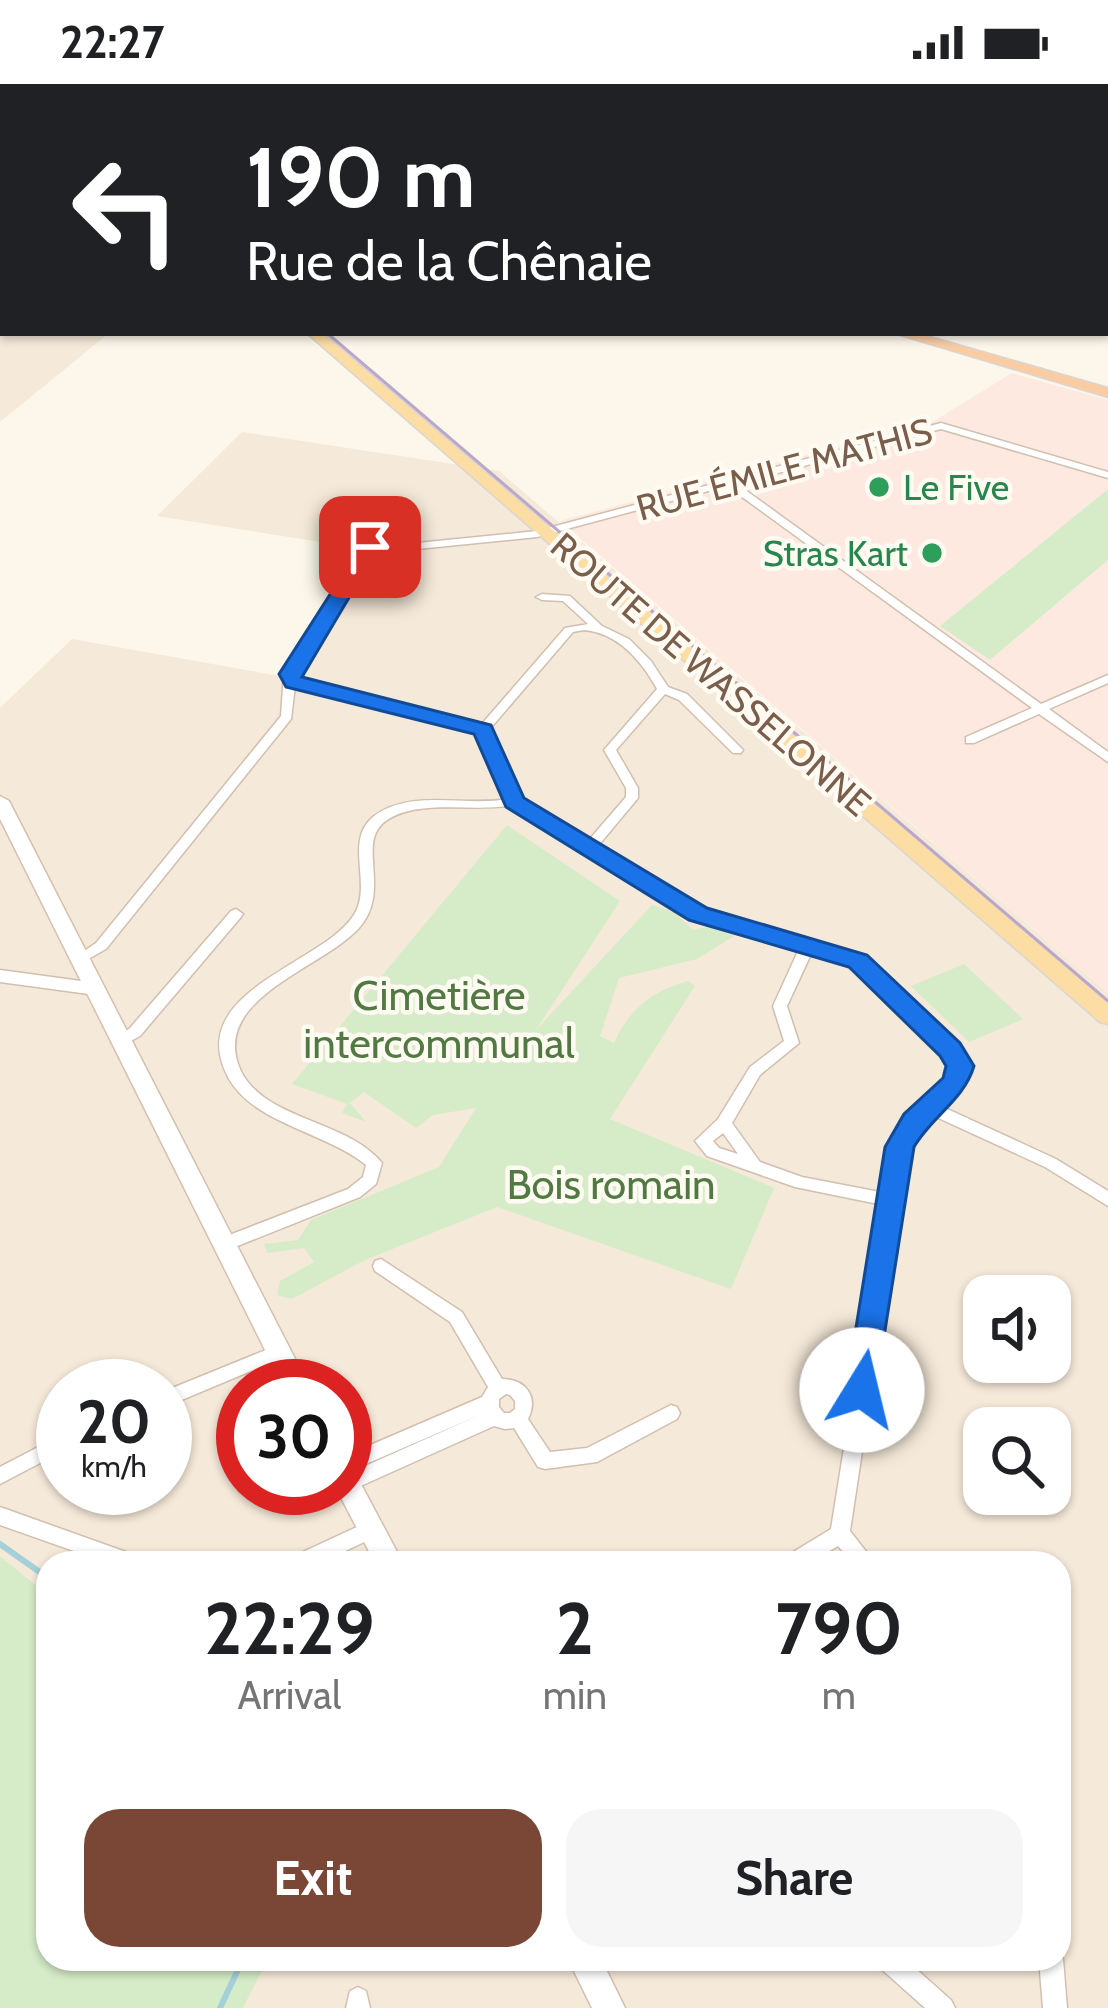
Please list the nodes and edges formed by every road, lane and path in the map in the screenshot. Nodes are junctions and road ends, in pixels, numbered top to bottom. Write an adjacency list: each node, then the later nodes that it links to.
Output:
1 (318, 336): 6 (main road, ROUTE DE WASSELONNE)
2 (926, 337): 3 (highway)
3 (1108, 390)
4 (1108, 476): 5 (street, RUE ÉMILE MATHIS)
5 (730, 484): 6 (street, RUE ÉMILE MATHIS); 12 (street)
6 (547, 532): 10 (street, RUE ÉMILE MATHIS); 25 (main road, ROUTE DE WASSELONNE)
7 (542, 597): 8 (street)
8 (597, 626): 11 (street); 13 (street)
9 (1108, 679): 12 (street)
10 (293, 682): 13 (street); 22 (street)
11 (663, 688): 15 (street); 19 (street)
12 (1043, 711): 14 (street); 16 (street)
13 (483, 730): 18 (street)
14 (970, 740)
15 (737, 750)
16 (1108, 758)
17 (0, 801): 22 (main road)
18 (514, 802): 19 (street); 32 (street)
19 (590, 847): 21 (street)
20 (236, 914): 26 (street)
21 (808, 945): 27 (street); 28 (street)
22 (80, 958): 24 (main road)
23 (0, 976): 24 (street)
24 (96, 988): 26 (main road)
25 (1108, 1016)
26 (122, 1039): 32 (main road)
27 (930, 1107): 30 (street); 31 (street)
28 (724, 1123): 29 (street); 29 (street)
29 (762, 1170): 30 (street)
30 (891, 1200): 46 (street)
31 (1108, 1200)
32 (225, 1244): 34 (main road)
33 (381, 1266): 37 (street)
34 (278, 1352): 35 (main road); 36 (street)
35 (282, 1359)
36 (192, 1388)
37 (494, 1403): 39 (street); 39 (street); 41 (street)
38 (671, 1413): 39 (street)
39 (518, 1418)
40 (36, 1457): 42 (street)
41 (372, 1463)
42 (0, 1476)
43 (364, 1515): 45 (main road)
44 (0, 1516): 47 (street)
45 (371, 1529): 48 (street); 49 (main road)
46 (839, 1534): 50 (street); 51 (street)
47 (100, 1551)
48 (324, 1551)
49 (383, 1551)
50 (811, 1551)
51 (854, 1551)
52 (590, 1971): 55 (main road)
53 (901, 1971): 56 (street)
54 (1052, 1971): 57 (street)
55 (609, 2008)
56 (943, 2008)
57 (1055, 2008)

